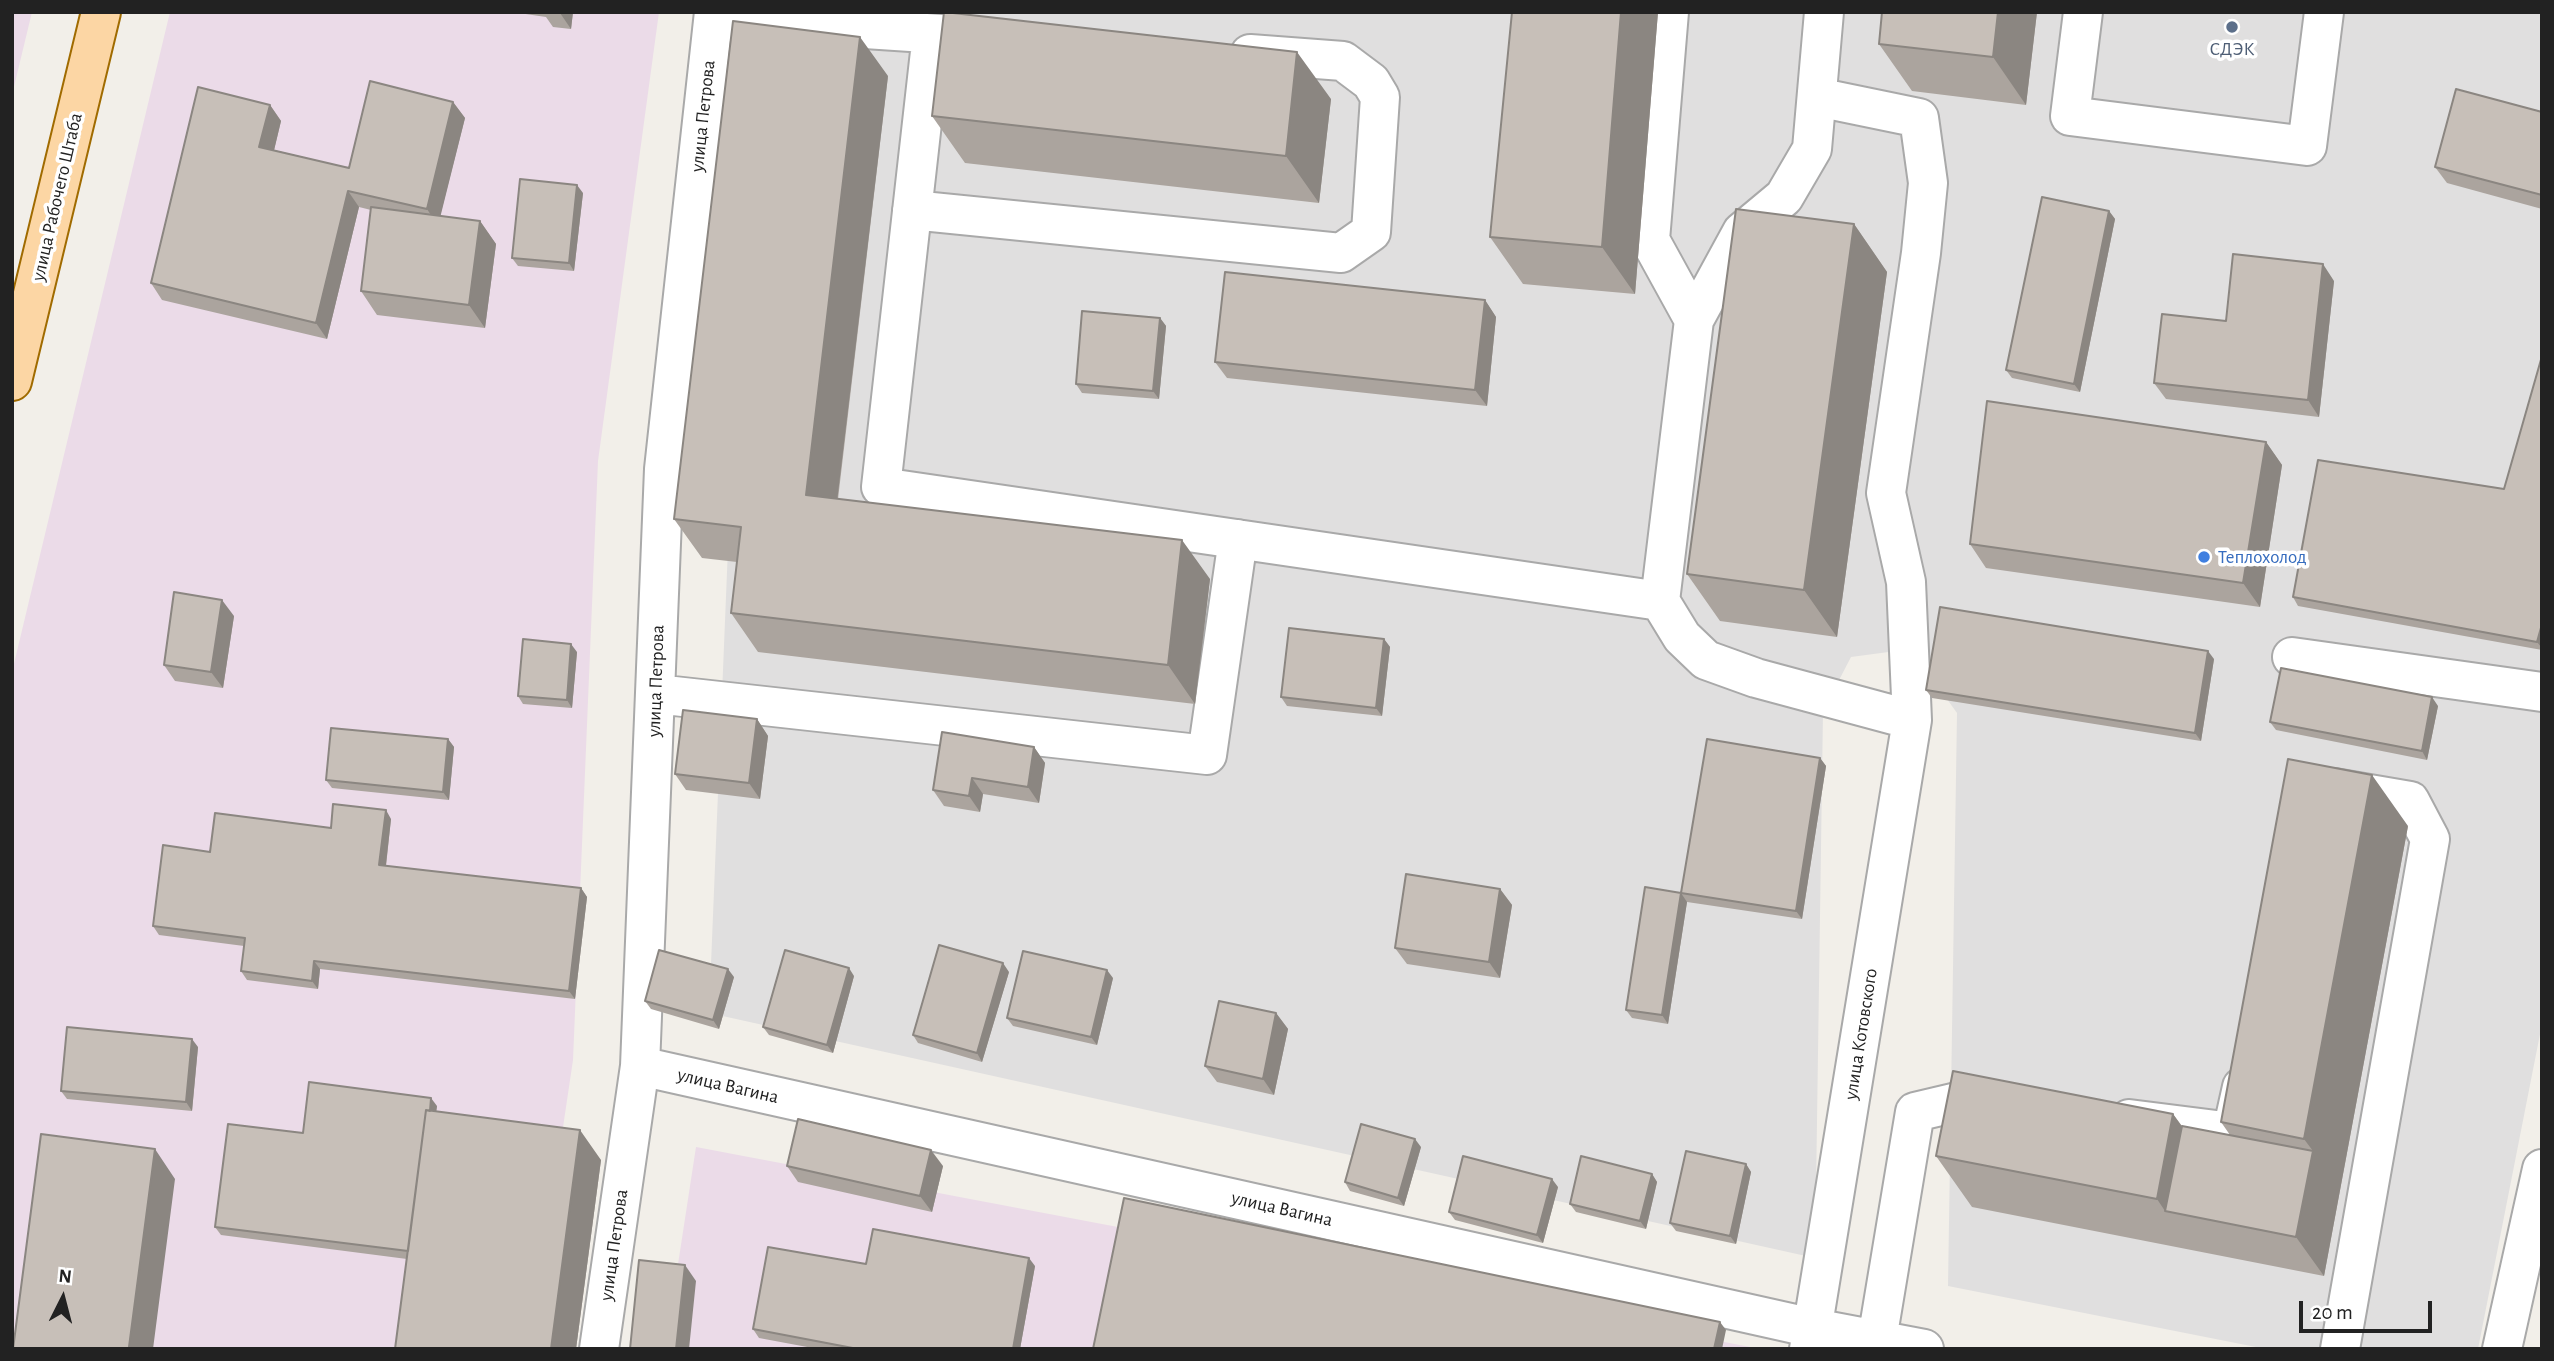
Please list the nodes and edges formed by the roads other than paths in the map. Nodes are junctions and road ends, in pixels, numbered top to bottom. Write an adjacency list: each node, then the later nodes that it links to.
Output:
1 (101, 12): 13 (main road, улица Рабочего Штаба)
2 (1669, 12): 12 (street)
3 (1824, 12): 10 (street)
4 (2083, 12): 5 (street)
5 (2325, 12)
6 (714, 16): 7 (street); 18 (street, улица Петрова)
7 (932, 34): 8 (street); 11 (street)
8 (987, 37)
9 (1220, 52): 11 (street)
10 (1817, 97): 12 (street); 19 (street, улица Котовского)
11 (912, 210): 14 (street)
12 (1694, 320): 15 (street)
13 (12, 381)
14 (1238, 539): 15 (street); 18 (street)
15 (1660, 601): 19 (street)
16 (2292, 657): 17 (street)
17 (2542, 691)
18 (656, 694): 22 (street, улица Петрова)
19 (1912, 720): 26 (street, улица Котовского)
20 (2302, 797): 30 (street)
21 (2249, 1052): 24 (street)
22 (640, 1066): 26 (street, улица Вагина); 28 (street, улица Петрова)
23 (2025, 1106): 27 (street)
24 (2095, 1115)
25 (2542, 1169): 31 (street)
26 (1811, 1338): 27 (street, улица Вагина)
27 (1877, 1340): 29 (street, улица Вагина)
28 (599, 1349)
29 (1924, 1349)
30 (2340, 1349)
31 (2502, 1349)

